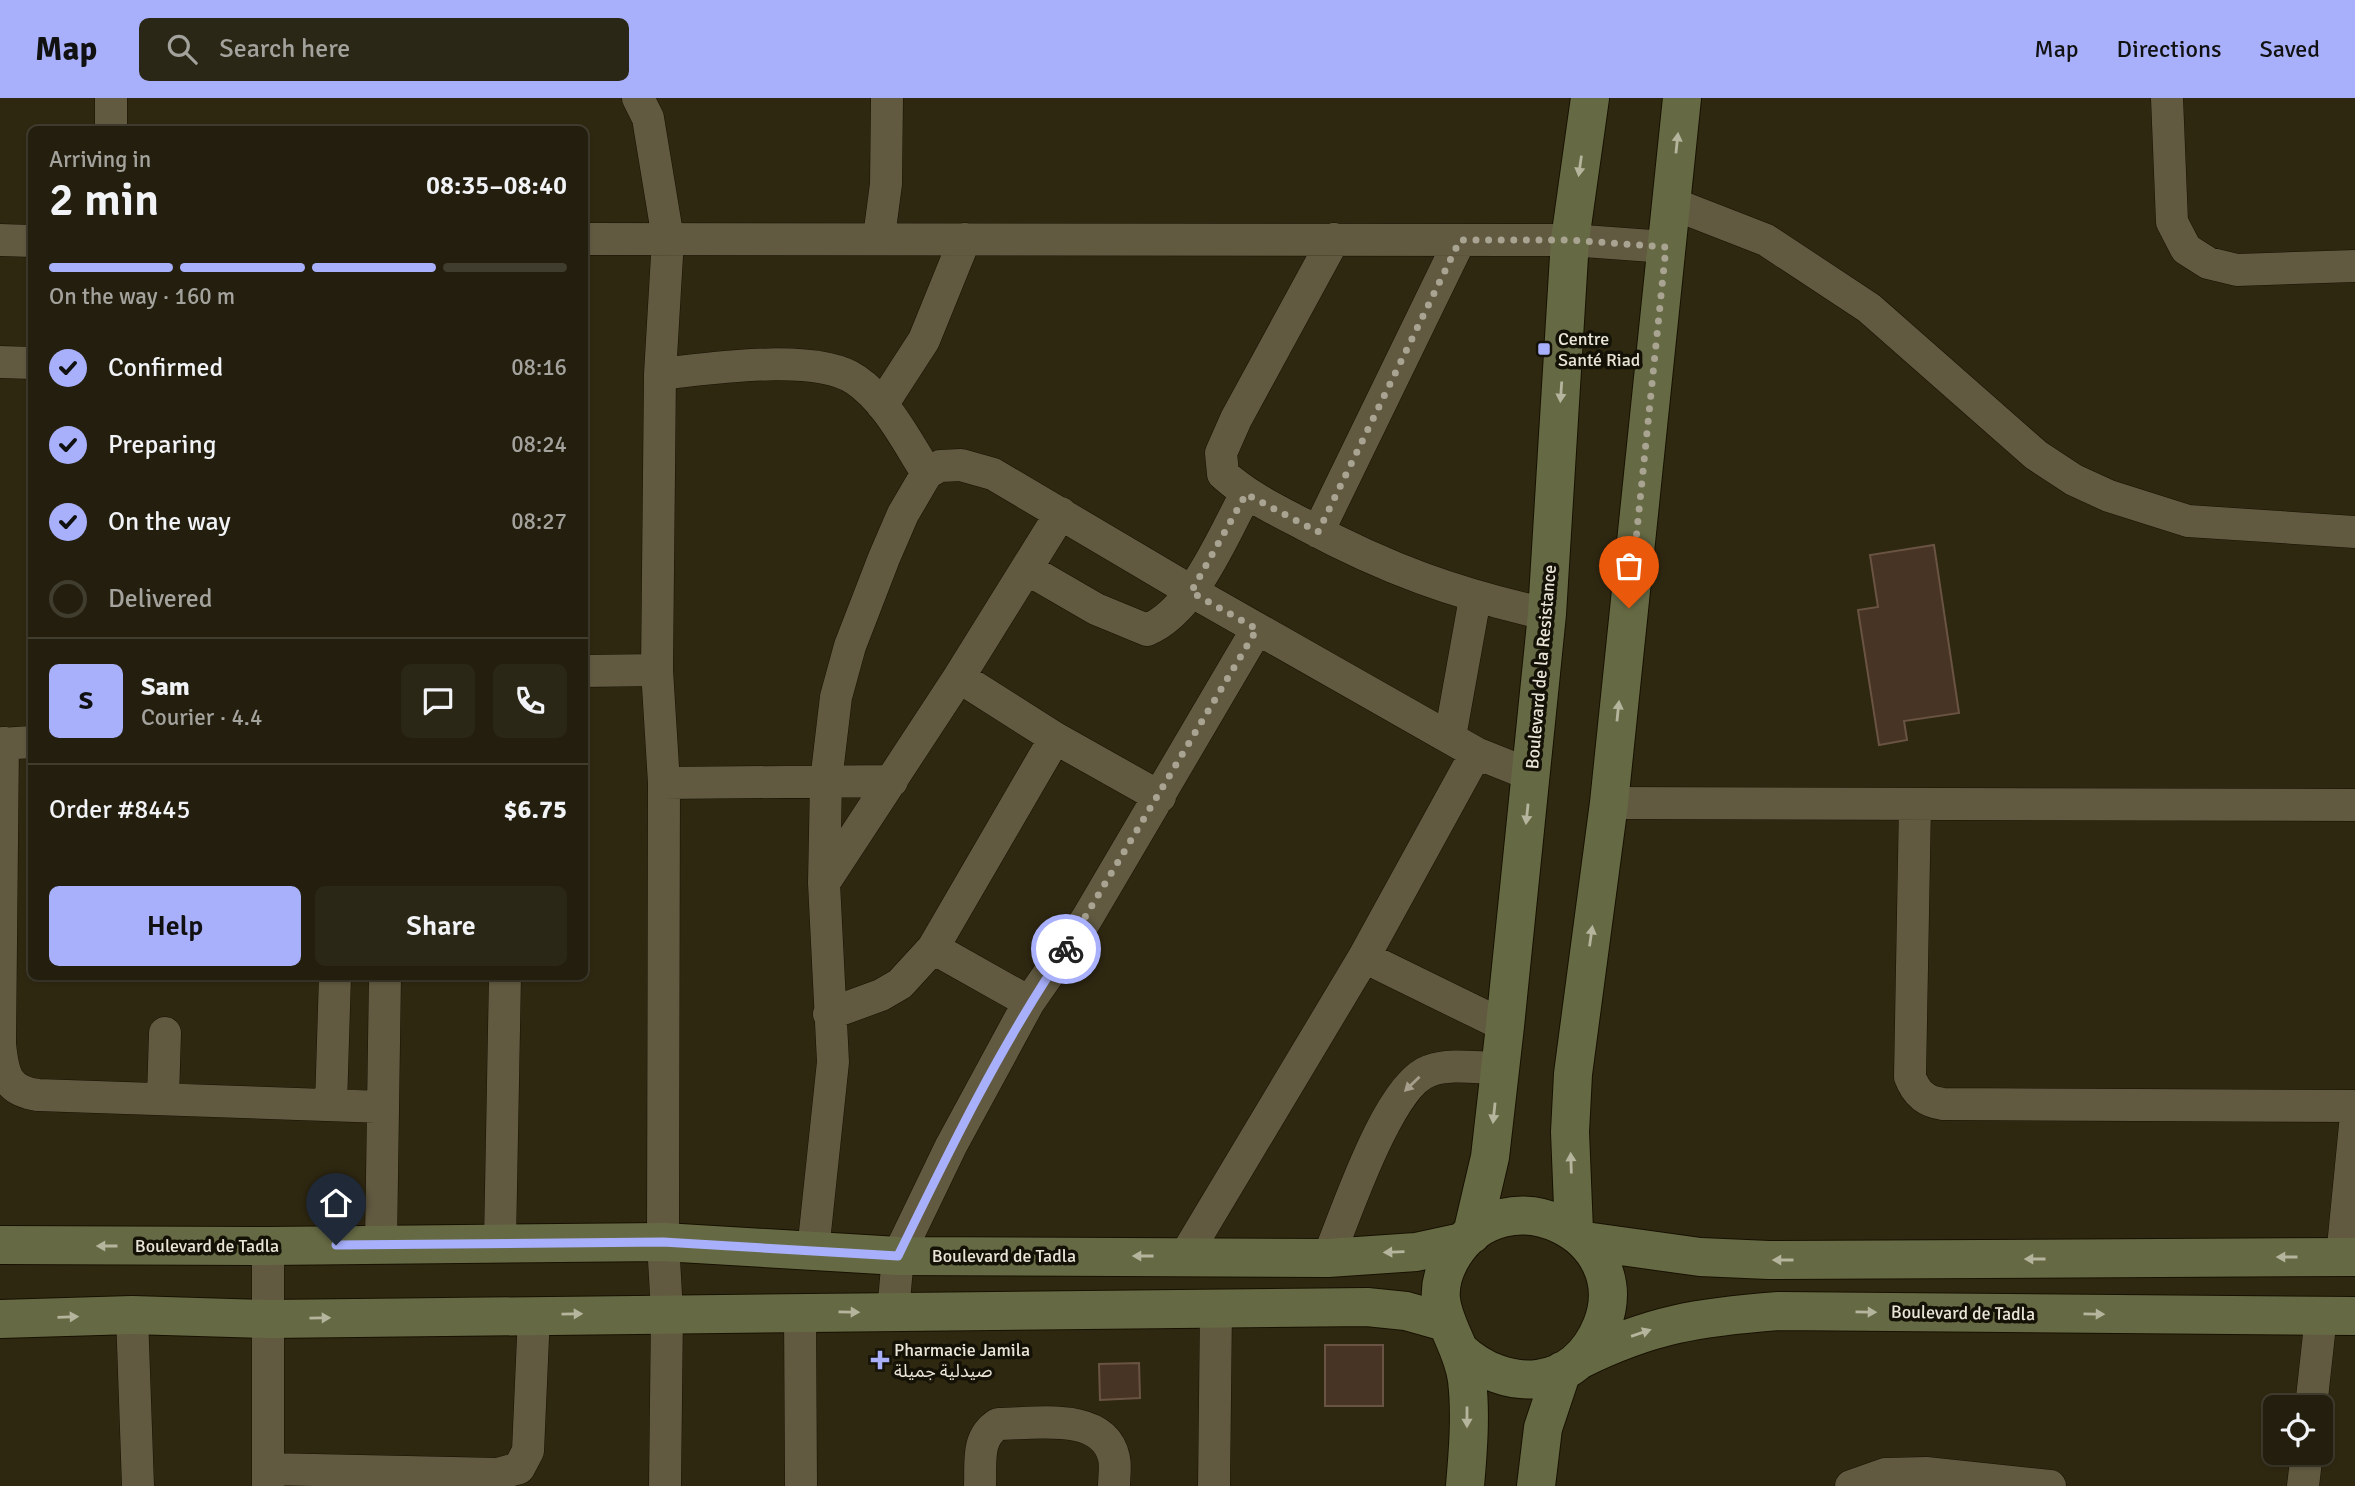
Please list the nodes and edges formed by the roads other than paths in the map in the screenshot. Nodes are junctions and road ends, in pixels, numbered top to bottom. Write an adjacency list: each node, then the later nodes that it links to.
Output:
1 (111, 98): 7 (street)
2 (638, 98): 11 (street)
3 (887, 98): 9 (street)
4 (1590, 98): 16 (main road, Boulevard de la Resistance, one-way to 16)
5 (1682, 98): 8 (main road, one-way to 5)
6 (2167, 98): 19 (street)
7 (111, 126)
8 (1671, 203): 18 (main road); 28 (street)
9 (879, 237): 11 (street); 12 (street)
10 (588, 239): 11 (street)
11 (668, 239): 22 (street)
12 (965, 239): 13 (street); 23 (street)
13 (1334, 239): 15 (street); 25 (street)
14 (0, 240): 17 (street)
15 (1460, 240): 16 (street); 27 (street)
16 (1570, 240): 18 (street); 32 (main road, Boulevard de la Resistance, one-way to 32)
17 (28, 241)
18 (1666, 247): 45 (main road, one-way to 18)
19 (2355, 266)
20 (0, 362): 21 (street)
21 (28, 363)
22 (660, 374): 23 (street); 34 (street)
23 (882, 405): 24 (street)
24 (927, 473): 26 (street); 41 (street)
25 (1246, 494): 27 (street); 30 (street)
26 (1061, 513): 29 (street); 30 (street)
27 (1318, 532): 31 (street)
28 (2355, 532)
29 (1027, 569): 30 (street); 36 (street)
30 (1191, 592): 33 (street)
31 (1475, 598): 32 (street); 39 (street)
32 (1547, 614): 40 (main road, Boulevard de la Resistance)
33 (1257, 629): 39 (street); 44 (street)
34 (657, 670): 35 (street); 43 (street)
35 (588, 671)
36 (959, 677): 37 (street); 42 (street)
37 (1055, 738): 44 (street); 49 (street)
38 (12, 743): 59 (street)
39 (1463, 745): 40 (street); 50 (street)
40 (1531, 775): 56 (main road, Boulevard de la Resistance, one-way to 56)
41 (826, 781): 42 (street); 43 (street); 48 (street)
42 (892, 781): 48 (street)
43 (664, 783): 67 (street)
44 (1160, 797): 54 (street)
45 (1609, 803): 46 (street); 64 (main road, one-way to 45)
46 (1915, 804): 47 (street); 61 (street)
47 (2355, 805)
48 (824, 883): 55 (street)
49 (933, 948): 54 (street); 55 (street)
50 (1364, 957): 56 (street); 73 (street)
51 (335, 980): 60 (street)
52 (385, 980): 62 (street)
53 (505, 980): 66 (street)
54 (1030, 1002): 72 (street)
55 (829, 1014): 71 (street)
56 (1505, 1026): 58 (main road, Boulevard de la Resistance)
57 (166, 1033): 59 (street)
58 (1499, 1068): 65 (main road, Boulevard de la Resistance, one-way to 65); 75 (street, one-way to 75)
59 (163, 1098): 60 (street)
60 (331, 1105): 62 (street)
61 (2355, 1106)
62 (383, 1107): 68 (street)
63 (2355, 1125): 74 (street)
64 (1580, 1236): 65 (main road); 74 (main road, one-way to 64); 86 (main road)
65 (1467, 1238): 75 (main road, Boulevard de Tadla, one-way to 75); 85 (main road, Boulevard de la Resistance)
66 (500, 1242): 67 (main road, Boulevard de Tadla); 68 (main road, Boulevard de Tadla)
67 (663, 1242): 71 (main road, Boulevard de Tadla); 78 (street)
68 (381, 1244): 70 (main road, Boulevard de Tadla)
69 (0, 1245): 70 (main road, Boulevard de Tadla, one-way to 69)
70 (268, 1247): 84 (street)
71 (813, 1251): 72 (main road, Boulevard de Tadla)
72 (898, 1256): 73 (main road, Boulevard de Tadla, one-way to 72); 79 (street)
73 (1185, 1256): 75 (main road, Boulevard de Tadla)
74 (2348, 1257)
75 (1328, 1258)
76 (1216, 1310): 79 (main road); 85 (main road); 96 (street)
77 (800, 1311): 78 (main road); 79 (main road, one-way to 79); 93 (street)
78 (667, 1312): 81 (main road, one-way to 78); 92 (street)
79 (893, 1313)
80 (132, 1315): 83 (main road, one-way to 80); 84 (main road); 91 (street)
81 (534, 1315): 84 (main road, one-way to 81); 89 (street)
82 (2338, 1316): 86 (main road, Boulevard de Tadla, one-way to 82); 87 (street)
83 (0, 1319)
84 (268, 1319): 90 (street)
85 (1452, 1336): 86 (main road); 97 (main road, Boulevard de la Resistance, one-way to 97)
86 (1570, 1365): 98 (main road)
87 (2315, 1395)
88 (2305, 1465): 101 (street)
89 (520, 1477): 90 (street)
90 (268, 1478)
91 (138, 1486)
92 (665, 1486)
93 (801, 1486)
94 (980, 1486): 95 (street)
95 (1114, 1486)
96 (1214, 1486)
97 (1465, 1486)
98 (1536, 1486)
99 (1851, 1486): 100 (street)
100 (2050, 1486)
101 (2303, 1486)

